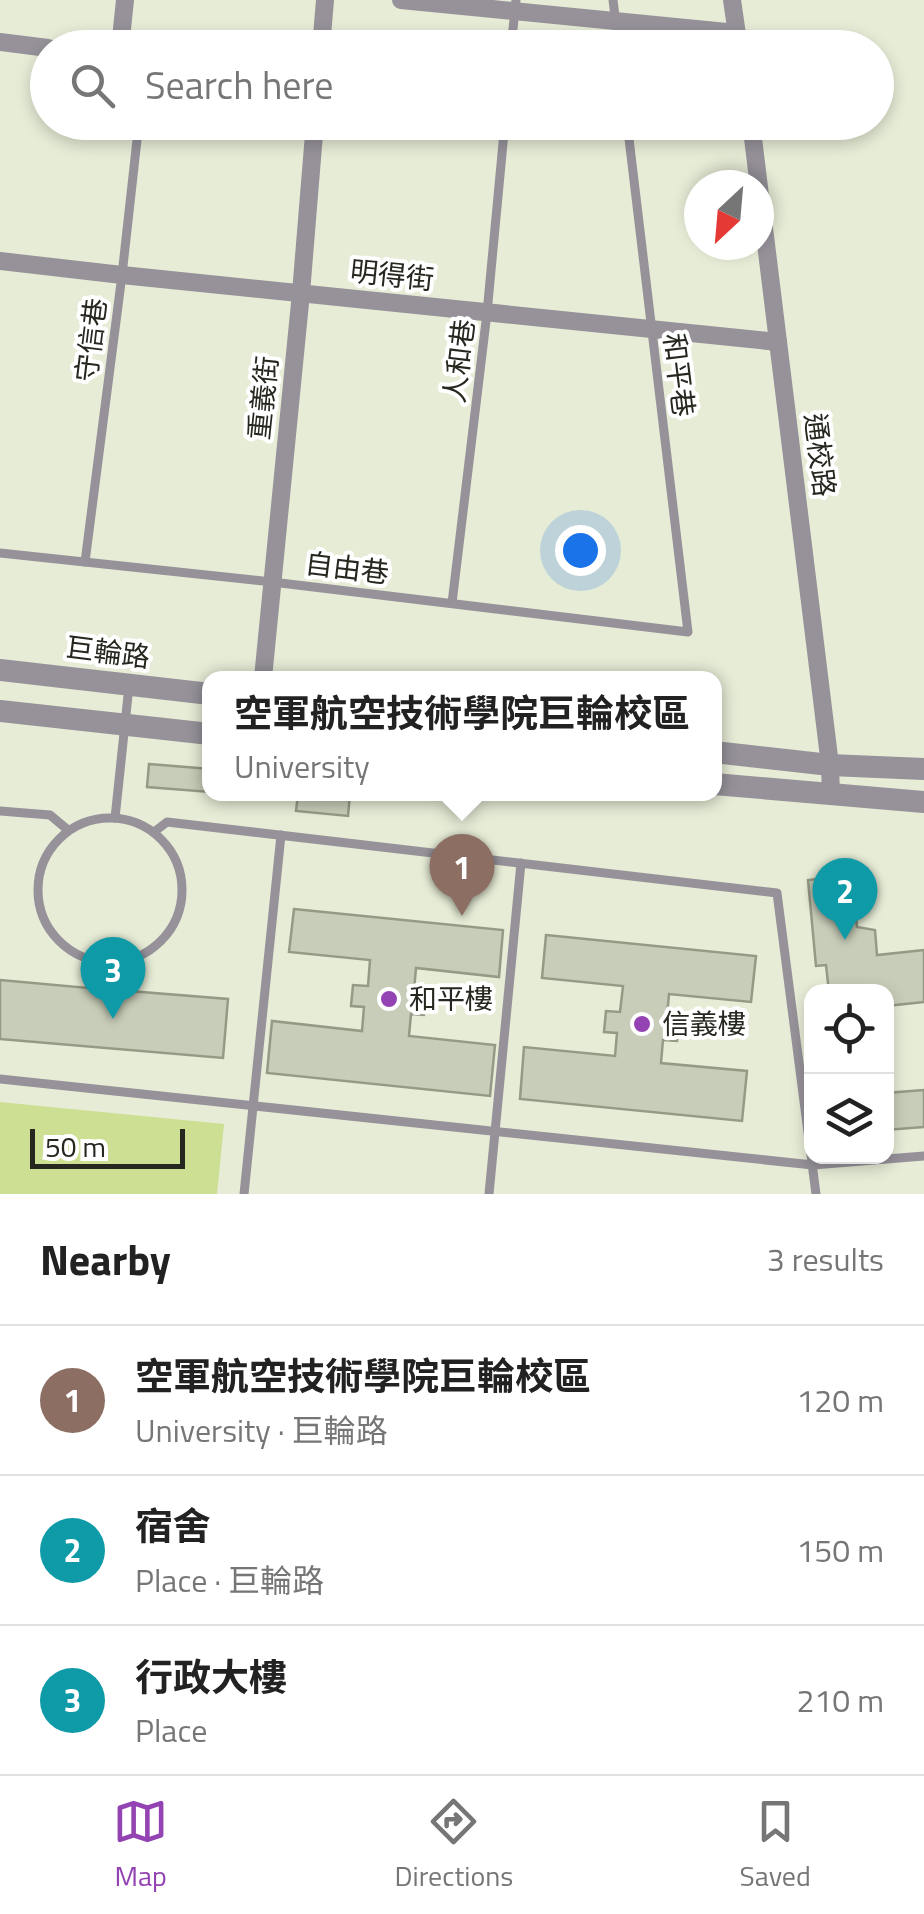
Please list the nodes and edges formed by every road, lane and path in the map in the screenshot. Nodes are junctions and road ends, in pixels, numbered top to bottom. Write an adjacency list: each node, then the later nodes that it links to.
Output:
1 (125, 0): 8 (street)
2 (325, 0): 9 (street)
3 (400, 0): 6 (street)
4 (613, 0): 7 (lane)
5 (732, 0): 12 (street)
6 (515, 6): 7 (street)
7 (616, 22): 10 (lane); 11 (street)
8 (122, 30)
9 (322, 30)
10 (617, 30)
11 (670, 30)
12 (736, 30)
13 (0, 42): 14 (street)
14 (30, 46)
15 (137, 140): 21 (lane, 守信巷)
16 (314, 140): 22 (street, 重義街)
17 (502, 140): 23 (lane, 人和巷)
18 (629, 140): 24 (lane, 和平巷)
19 (752, 140): 25 (street, 通校路)
20 (0, 260): 21 (street, 明得街)
21 (122, 275): 22 (street, 明得街); 27 (lane, 守信巷)
22 (301, 294): 23 (street, 明得街); 28 (street, 重義街)
23 (488, 312): 24 (street, 明得街); 29 (lane, 人和巷)
24 (650, 329): 25 (street, 明得街); 30 (lane, 和平巷)
25 (778, 342): 39 (street, 通校路)
26 (0, 553): 27 (lane, 自由巷)
27 (85, 562): 28 (lane, 自由巷)
28 (272, 582): 29 (lane, 自由巷); 32 (street, 重義街)
29 (452, 604): 30 (lane, 自由巷)
30 (688, 632)
31 (0, 670): 33 (street, 巨輪路)
32 (265, 671)
33 (130, 685): 34 (street, 巨輪路); 36 (lane)
34 (202, 693)
35 (0, 711): 36 (street)
36 (126, 724): 37 (street); 45 (lane)
37 (202, 733)
38 (722, 753): 39 (street)
39 (830, 765): 40 (street); 42 (street, 通校路)
40 (924, 769)
41 (722, 785): 42 (street)
42 (831, 795): 43 (street)
43 (924, 802)
44 (0, 811): 46 (lane)
45 (116, 818): 46 (lane); 47 (lane)
46 (68, 830): 47 (lane)
47 (154, 832): 48 (lane)
48 (280, 835): 49 (lane); 51 (lane)
49 (521, 863): 52 (lane); 54 (lane)
50 (0, 1079): 51 (lane)
51 (253, 1106): 52 (lane); 55 (lane)
52 (495, 1132): 54 (lane); 56 (lane)
53 (924, 1156): 54 (lane)
54 (812, 1165): 57 (lane)
55 (244, 1194)
56 (490, 1194)
57 (816, 1194)

